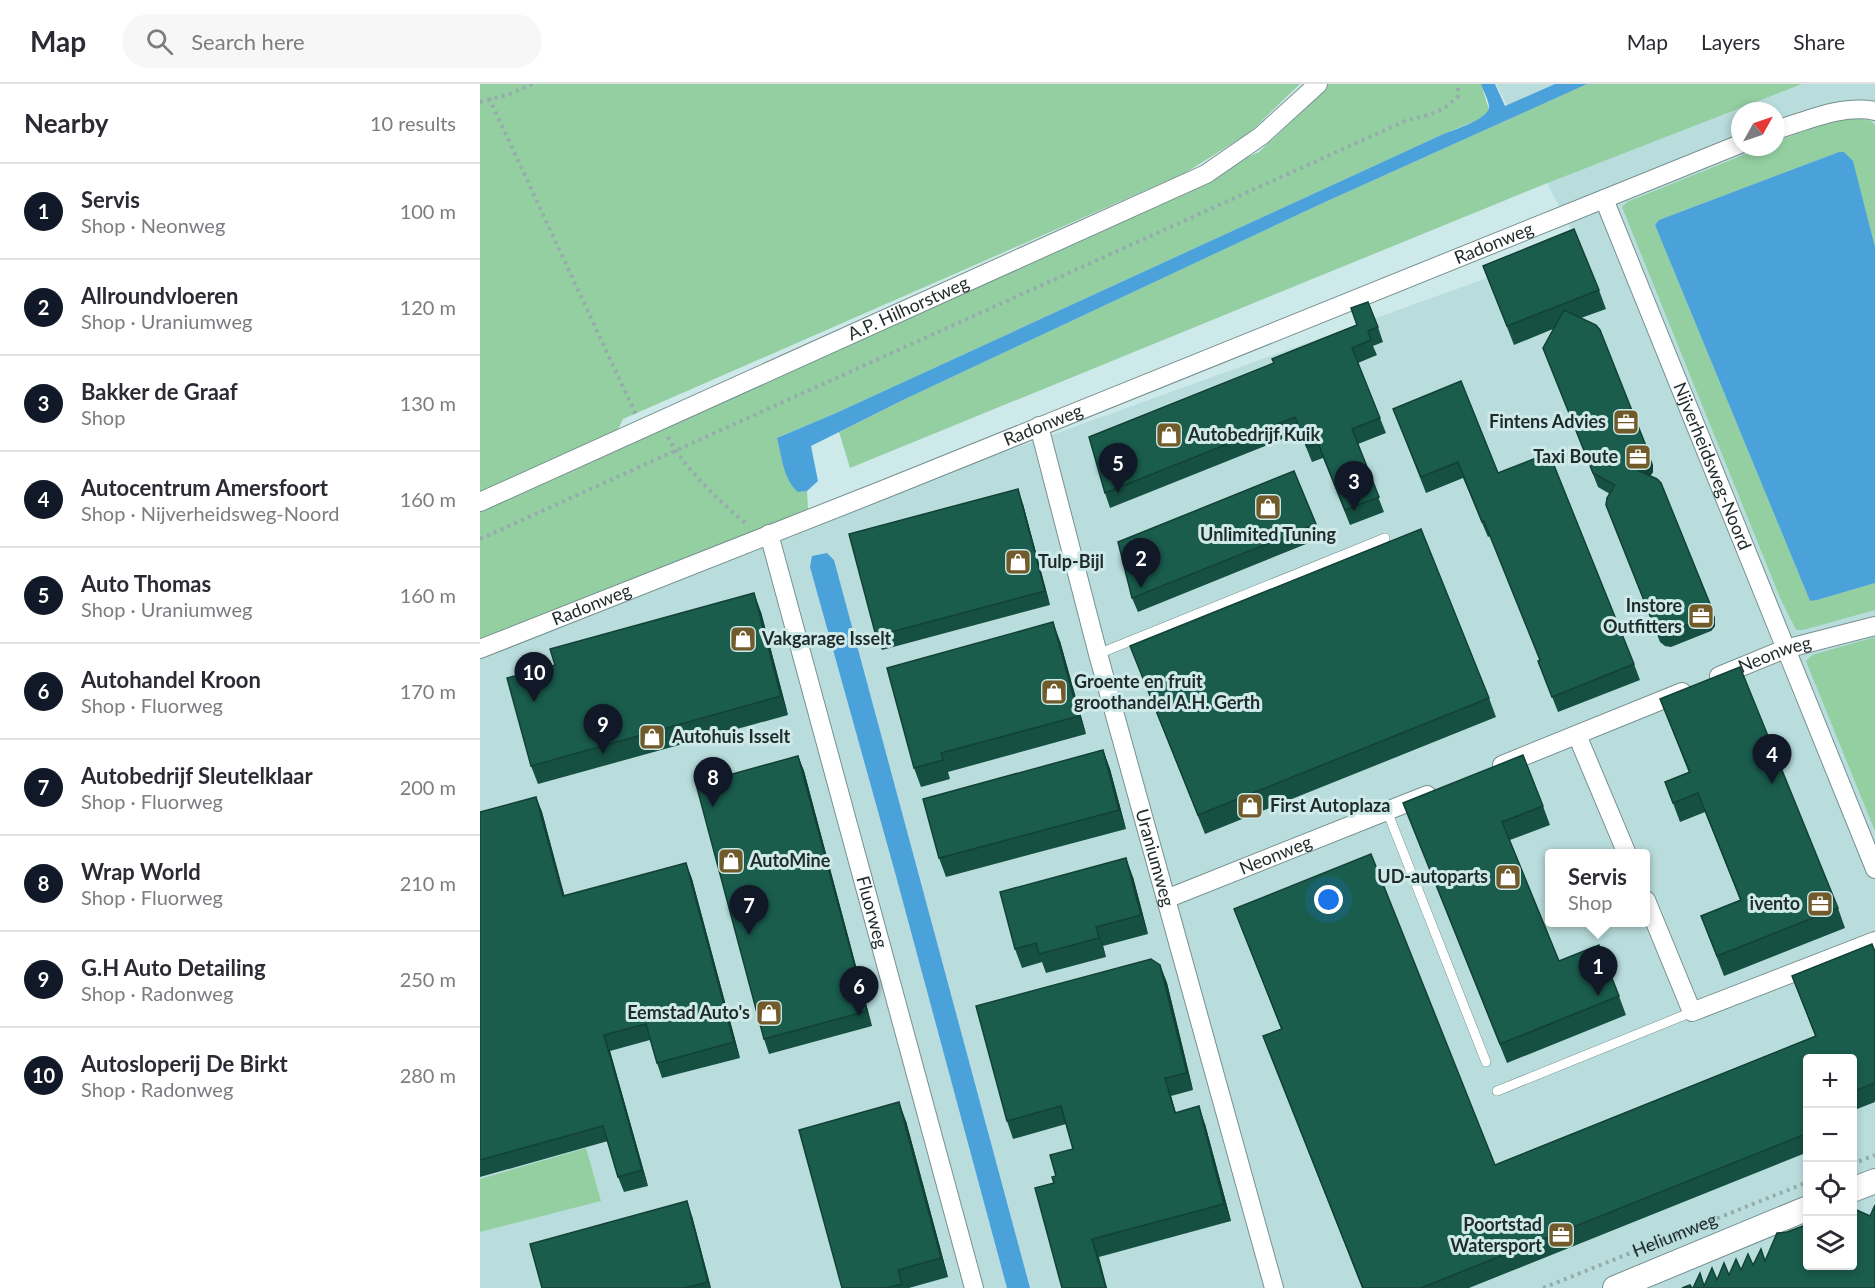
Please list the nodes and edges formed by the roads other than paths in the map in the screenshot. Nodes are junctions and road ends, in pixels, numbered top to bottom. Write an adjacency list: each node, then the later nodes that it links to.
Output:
1 (1318, 84): 7 (street, A.P. Hilhorstweg)
2 (1875, 111): 3 (street)
3 (1785, 127)
4 (1731, 148): 5 (street)
5 (1604, 199): 6 (street, Radonweg); 12 (street, Nijverheidsweg-Noord)
6 (1039, 426): 8 (street, Radonweg); 13 (street, Uraniumweg)
7 (480, 502)
8 (769, 534): 11 (street, Radonweg); 29 (street, Fluorweg)
9 (1385, 538): 13 (lane)
10 (1875, 626): 12 (street, Neonweg)
11 (480, 649)
12 (1785, 649): 14 (street, Neonweg); 19 (street, Nijverheidsweg-Noord)
13 (1098, 654): 20 (street, Uraniumweg)
14 (1577, 735): 15 (street, Neonweg); 18 (street)
15 (1482, 773)
16 (1440, 790): 17 (street, Neonweg)
17 (1387, 811): 20 (street, Neonweg); 24 (lane)
18 (1625, 849)
19 (1875, 869)
20 (1167, 899): 30 (street, Uraniumweg)
21 (1650, 910): 23 (street)
22 (1875, 941): 23 (street)
23 (1692, 1012): 25 (lane)
24 (1486, 1062)
25 (1497, 1091)
26 (1875, 1181): 27 (street)
27 (1857, 1188)
28 (1803, 1210): 31 (street, Heliumweg)
29 (974, 1288)
30 (1274, 1288)
31 (1615, 1288)

